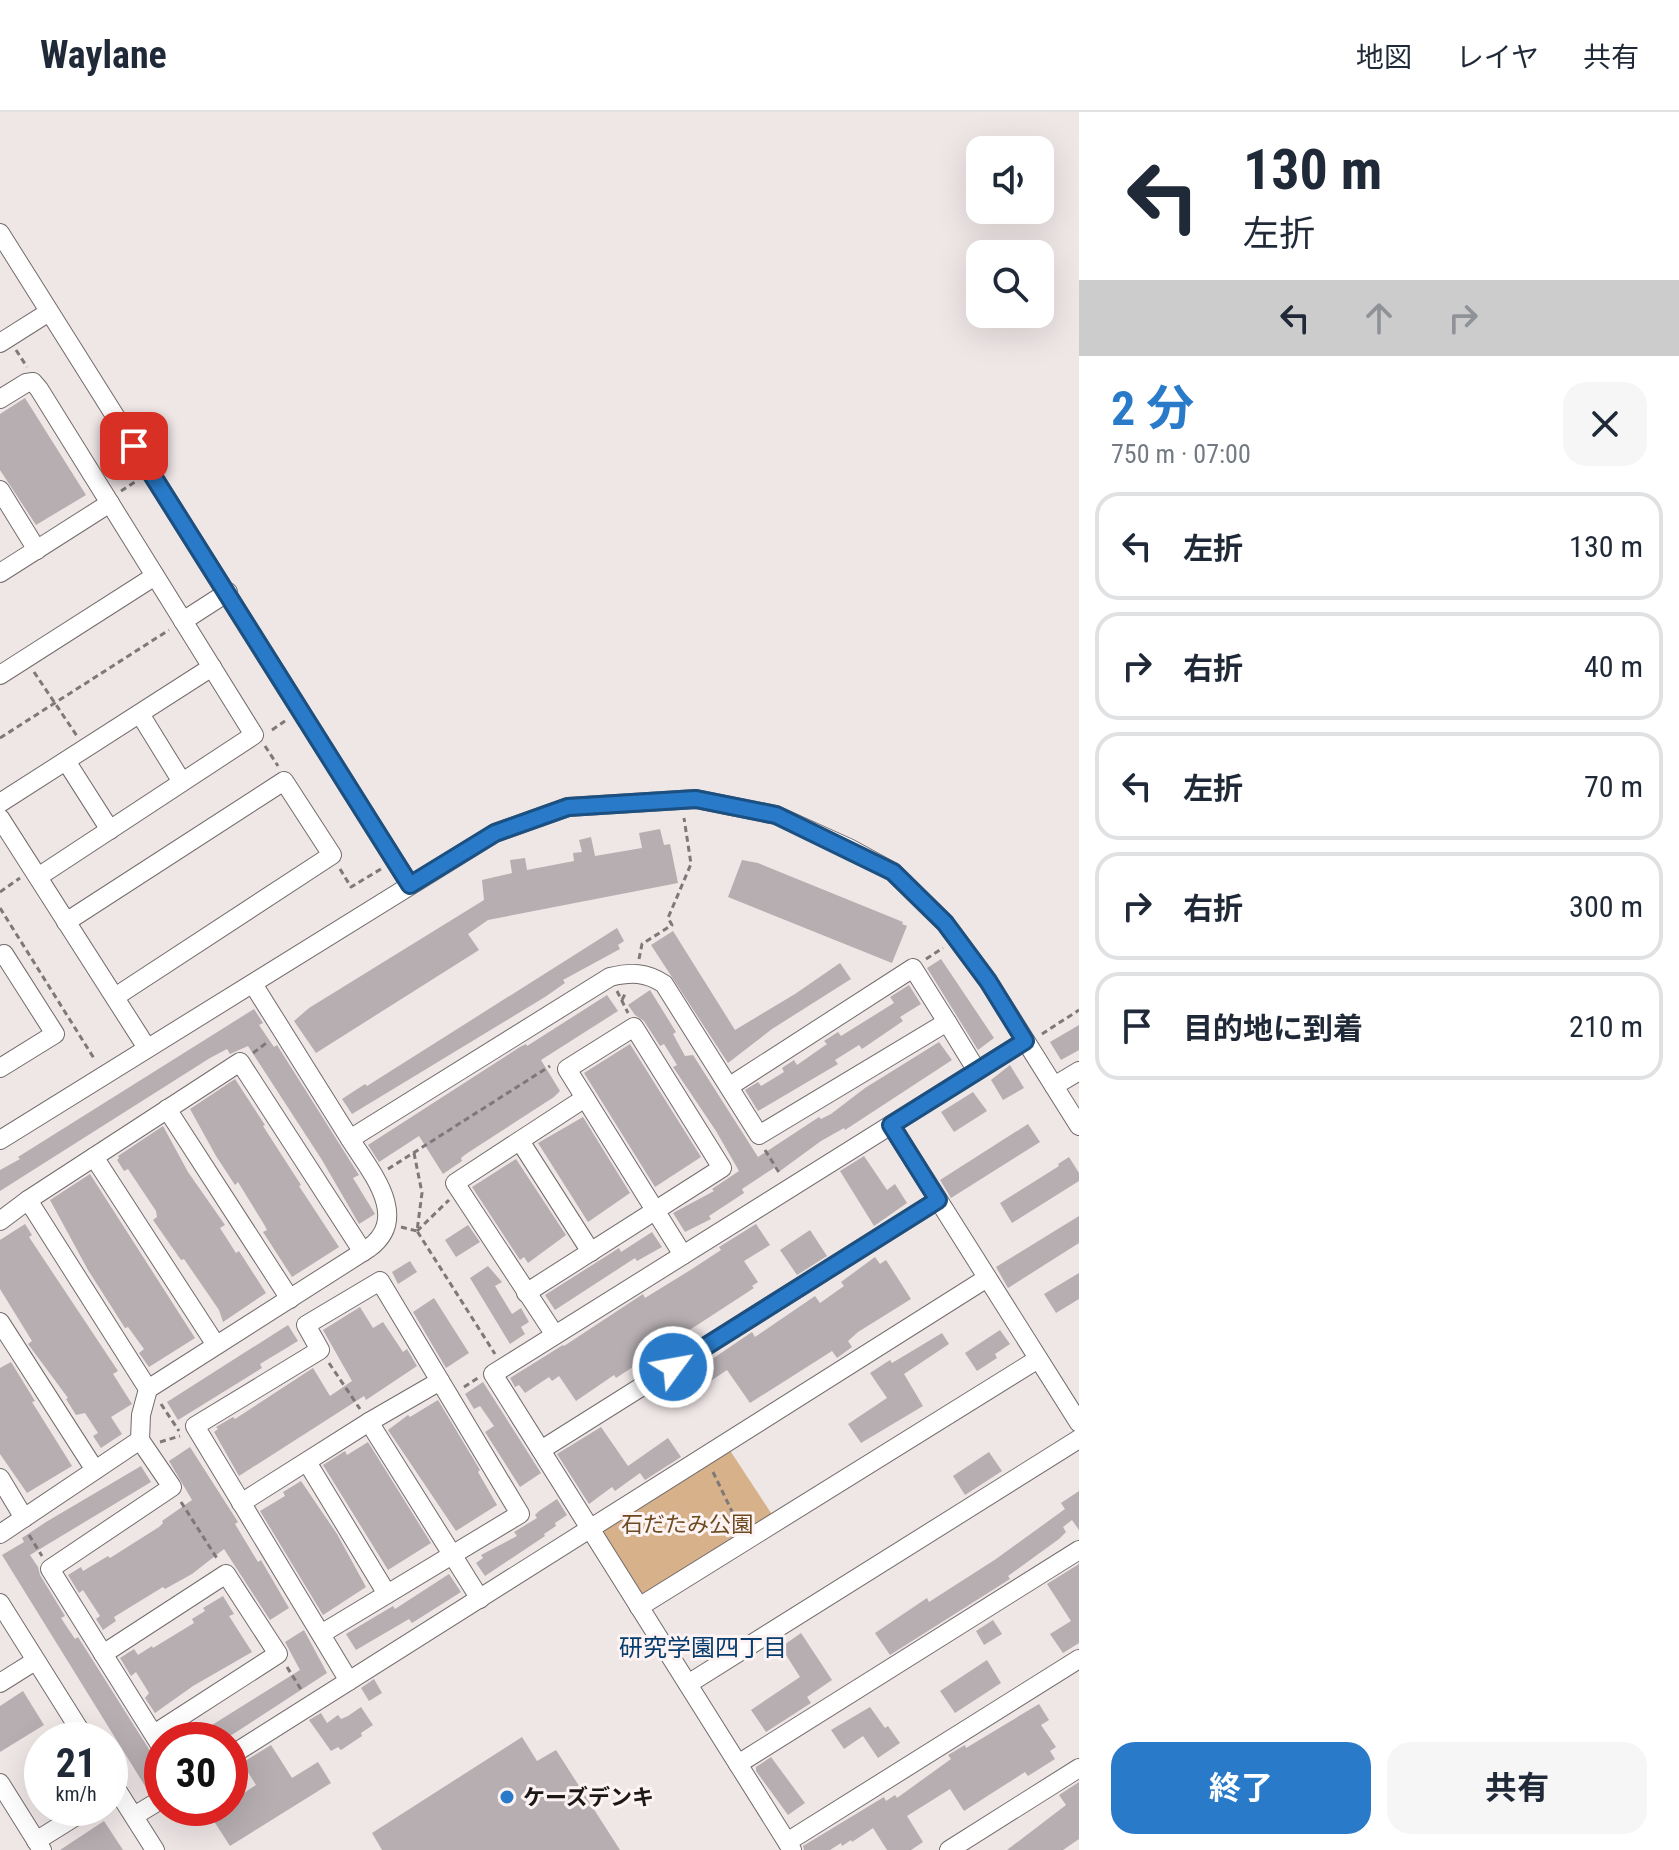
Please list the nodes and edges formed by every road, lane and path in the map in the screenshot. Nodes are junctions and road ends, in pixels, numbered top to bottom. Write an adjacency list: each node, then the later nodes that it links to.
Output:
1 (0, 233): 2 (street)
2 (49, 312): 3 (street); 12 (street)
3 (4, 340): 4 (path)
4 (33, 382): 5 (street); 8 (street)
5 (0, 399)
6 (143, 477): 8 (path)
7 (0, 490): 9 (street)
8 (109, 501): 9 (street); 11 (street)
9 (37, 550): 10 (street)
10 (0, 573)
11 (155, 576): 13 (street); 14 (street)
12 (228, 592): 13 (street); 18 (street)
13 (183, 621): 15 (street); 17 (path)
14 (25, 659): 16 (street); 17 (path)
15 (212, 667): 19 (street); 20 (street)
16 (0, 675)
17 (55, 702): 21 (path); 22 (path)
18 (301, 712): 20 (path); 33 (street)
19 (140, 714): 22 (street); 25 (street)
20 (257, 736): 24 (path); 25 (street)
21 (0, 738)
22 (85, 749): 23 (street)
23 (66, 761): 26 (street); 29 (street)
24 (284, 781): 30 (street); 36 (street)
25 (182, 782): 29 (street)
26 (0, 803)
27 (683, 814): 40 (path)
28 (0, 818): 32 (street)
29 (110, 830): 32 (street)
30 (332, 855): 31 (path); 43 (street)
31 (387, 865)
32 (36, 873): 34 (path); 36 (street)
33 (410, 885): 42 (street); 48 (street)
34 (0, 892)
35 (0, 908): 52 (path)
36 (66, 922): 43 (street)
37 (945, 946): 39 (path)
38 (0, 956): 53 (street)
39 (913, 968): 46 (street); 56 (street)
40 (637, 973): 41 (street); 56 (street)
41 (610, 977): 45 (path); 63 (street)
42 (253, 984): 47 (street); 49 (street)
43 (115, 997): 49 (street)
44 (1079, 1010): 48 (path)
45 (629, 1014)
46 (947, 1022): 54 (street); 62 (street)
47 (282, 1032): 51 (path); 63 (street)
48 (1032, 1038): 54 (street); 57 (street)
49 (147, 1048): 64 (street)
50 (560, 1060): 66 (path)
51 (240, 1062): 59 (street); 76 (street)
52 (98, 1064)
53 (0, 1068)
54 (977, 1071): 60 (street)
55 (1079, 1071): 57 (street)
56 (730, 1086): 62 (street)
57 (1054, 1086): 61 (street)
58 (585, 1098): 65 (street); 73 (street); 73 (street)
59 (167, 1109): 67 (street); 81 (street)
60 (891, 1125): 69 (street); 72 (street)
61 (1079, 1126)
62 (759, 1135): 69 (path)
63 (350, 1139): 68 (street)
64 (0, 1140)
65 (520, 1141): 70 (street); 77 (street)
66 (414, 1152): 68 (path); 75 (path)
67 (94, 1157): 71 (street); 84 (street)
68 (374, 1177): 76 (street)
69 (789, 1189): 78 (street)
70 (461, 1192): 75 (path); 80 (street)
71 (28, 1200): 74 (street); 89 (street)
72 (938, 1200): 79 (street); 95 (street)
73 (655, 1210): 77 (street); 78 (street)
74 (0, 1221)
75 (417, 1231): 87 (path)
76 (363, 1252): 81 (street)
77 (591, 1252): 80 (street)
78 (683, 1255): 83 (street)
79 (987, 1278): 86 (street); 96 (street)
80 (526, 1293): 83 (street)
81 (290, 1299): 84 (street)
82 (0, 1322): 98 (street)
83 (555, 1335): 87 (street)
84 (216, 1345): 89 (street)
85 (320, 1350): 88 (street); 90 (path); 92 (street)
86 (1038, 1359): 91 (street); 105 (street)
87 (498, 1370): 88 (path); 95 (street)
88 (445, 1388): 90 (street); 107 (street)
89 (152, 1393): 92 (path); 94 (street)
90 (369, 1422): 97 (street); 107 (street)
91 (1079, 1423)
92 (190, 1433): 94 (path); 101 (street)
93 (1079, 1439): 121 (street)
94 (143, 1444): 98 (street); 100 (street)
95 (541, 1450): 103 (street)
96 (705, 1456): 103 (street); 105 (path)
97 (307, 1462): 101 (street); 110 (street)
98 (95, 1470): 102 (street)
99 (0, 1478): 102 (street)
100 (172, 1487): 108 (street); 109 (path)
101 (241, 1503): 114 (street)
102 (24, 1522): 104 (street); 108 (path)
103 (590, 1529): 111 (street); 113 (street)
104 (0, 1534)
105 (746, 1540): 113 (street)
106 (1079, 1550): 127 (street)
107 (452, 1555): 110 (street); 111 (street)
108 (50, 1569): 115 (street)
109 (226, 1574): 115 (street); 116 (street)
110 (387, 1594): 114 (street)
111 (480, 1599): 119 (street)
112 (0, 1603): 118 (street)
113 (639, 1607): 121 (street)
114 (321, 1634): 119 (street)
115 (103, 1654): 124 (street)
116 (278, 1654): 122 (path); 125 (street)
117 (1079, 1659): 135 (street)
118 (35, 1661): 120 (street); 123 (street)
119 (349, 1681): 122 (street)
120 (0, 1683)
121 (688, 1684): 127 (street)
122 (311, 1705): 126 (street)
123 (74, 1722)
124 (146, 1722)
125 (184, 1722)
126 (248, 1745)
127 (738, 1764): 135 (street)
128 (1079, 1768): 137 (street)
129 (1, 1787): 134 (street)
130 (128, 1808): 132 (street)
131 (144, 1810): 132 (street)
132 (134, 1816): 136 (street)
133 (65, 1826): 134 (street)
134 (39, 1846)
135 (789, 1846)
136 (155, 1850)
137 (949, 1850)

